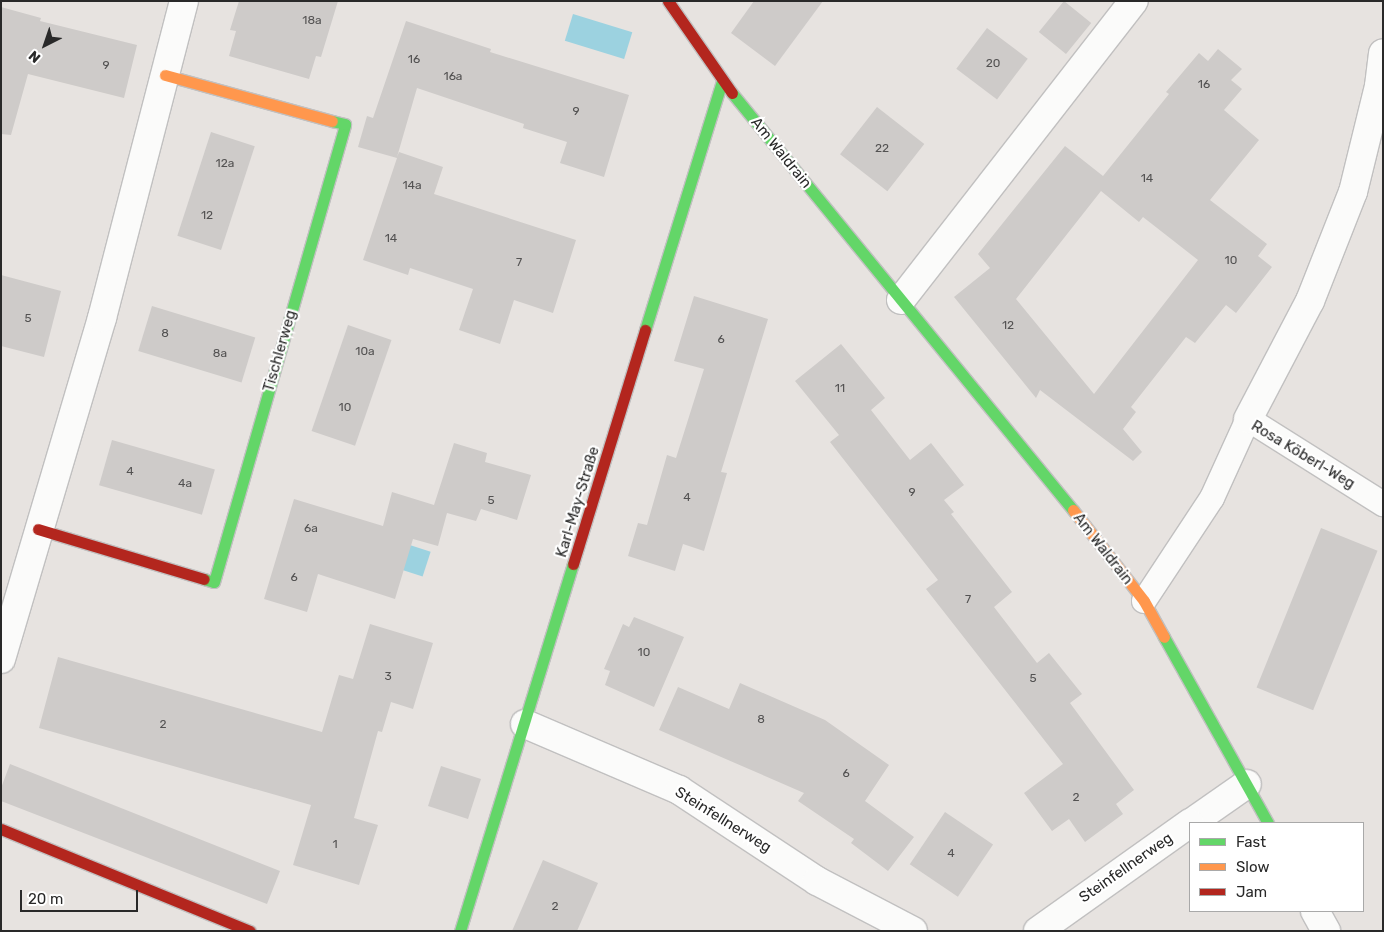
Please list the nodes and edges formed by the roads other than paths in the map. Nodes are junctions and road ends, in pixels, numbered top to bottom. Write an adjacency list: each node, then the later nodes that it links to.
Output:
1 (184, 1): 5 (street)
2 (668, 1): 6 (street, Am Waldrain)
3 (1134, 1): 7 (street)
4 (1383, 53): 8 (street)
5 (165, 75): 10 (street); 10 (street, Tischlerweg)
6 (722, 81): 7 (street, Am Waldrain); 13 (street, Karl-May-Straße)
7 (901, 300): 11 (street, Am Waldrain)
8 (1248, 419): 9 (lane, Rosa Köberl-Weg); 11 (lane, Rosa Köberl-Weg)
9 (1383, 504)
10 (38, 529): 12 (street)
11 (1144, 601): 14 (street, Am Waldrain)
12 (1, 658)
13 (525, 724): 21 (street, Karl-May-Straße); 22 (street, Steinfellnerweg)
14 (1246, 784): 15 (street, Steinfellnerweg); 16 (street, Am Waldrain)
15 (1191, 822)
16 (1267, 822)
17 (1189, 824): 23 (street, Steinfellnerweg)
18 (1, 829): 20 (street)
19 (1316, 912): 24 (street)
20 (250, 931)
21 (460, 931)
22 (913, 931)
23 (1038, 931)
24 (1326, 931)

